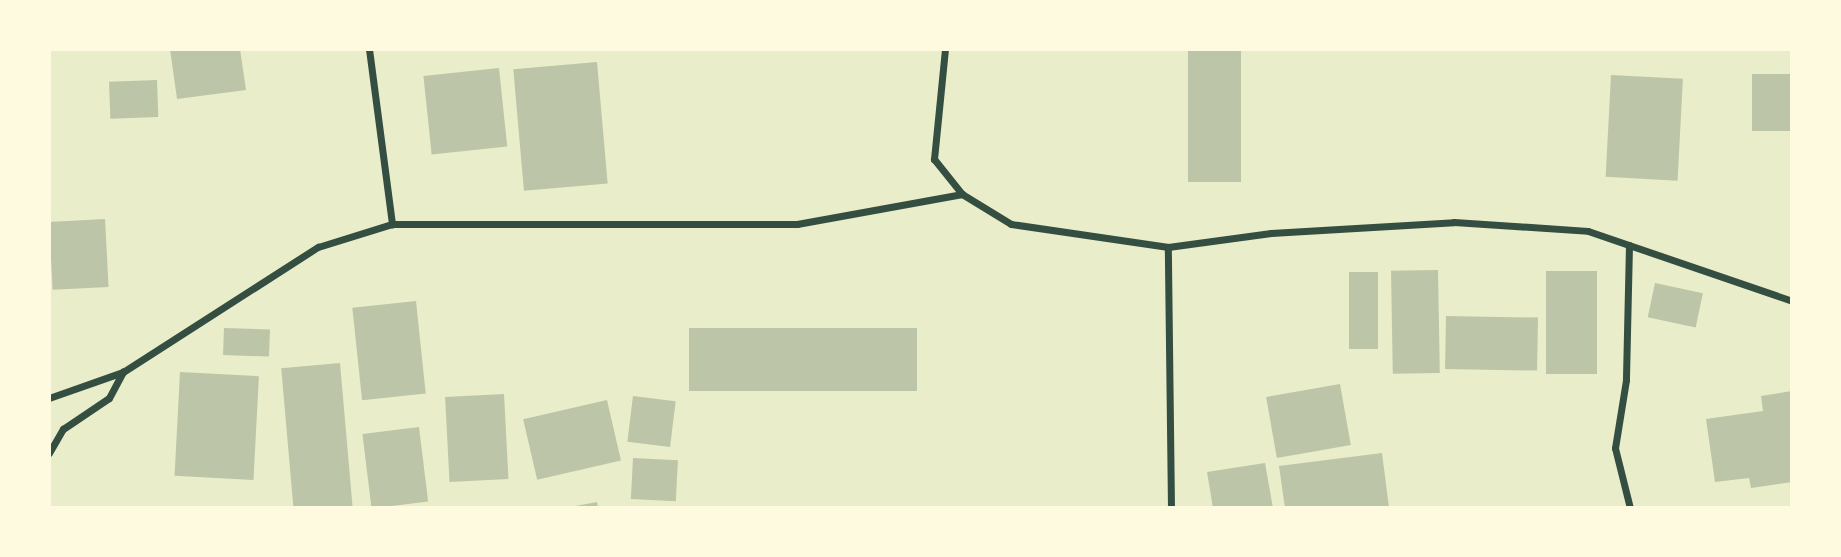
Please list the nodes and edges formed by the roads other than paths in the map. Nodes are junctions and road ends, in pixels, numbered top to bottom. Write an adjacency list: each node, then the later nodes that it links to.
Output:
1 (369, 49): 4 (street)
2 (945, 49): 3 (street)
3 (962, 194): 4 (street); 6 (street)
4 (392, 224): 8 (street)
5 (1629, 245): 6 (street); 7 (street); 12 (street)
6 (1168, 247): 11 (street)
7 (1792, 301)
8 (123, 372): 9 (street); 10 (street)
9 (49, 398)
10 (49, 453)
11 (1171, 508)
12 (1630, 508)

